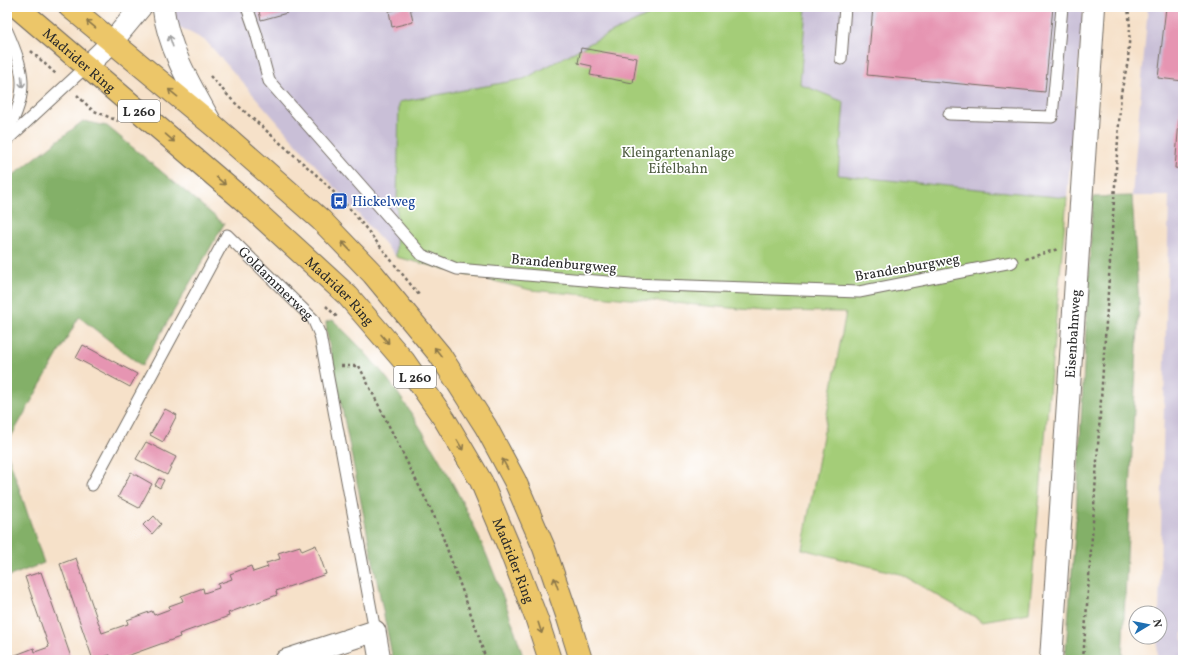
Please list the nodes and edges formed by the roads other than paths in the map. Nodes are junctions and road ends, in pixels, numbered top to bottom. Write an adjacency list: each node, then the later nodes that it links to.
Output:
1 (17, 7): 12 (main road, Madrider Ring / L 260)
2 (70, 7): 10 (main road, L 260, one-way to 2)
3 (141, 7): 10 (street)
4 (164, 7): 14 (street, one-way to 4)
5 (247, 7): 17 (lane, Brandenburgweg)
6 (845, 7): 11 (lane)
7 (1062, 7): 13 (lane)
8 (1094, 7): 24 (street, Eisenbahnweg)
9 (7, 32): 15 (lane, one-way to 15)
10 (112, 42): 12 (street); 14 (main road, L 260, one-way to 10)
11 (841, 59)
12 (87, 66): 16 (lane); 22 (main road, Madrider Ring / L 260, one-way to 22)
13 (949, 114)
14 (214, 126): 23 (main road, L 260, one-way to 14)
15 (7, 132)
16 (7, 140)
17 (1012, 262)
18 (92, 485): 19 (lane, Goldammerweg)
19 (375, 631): 20 (street); 21 (street, Goldammerweg)
20 (286, 660)
21 (380, 660)
22 (550, 660)
23 (581, 660)
24 (1051, 660)

